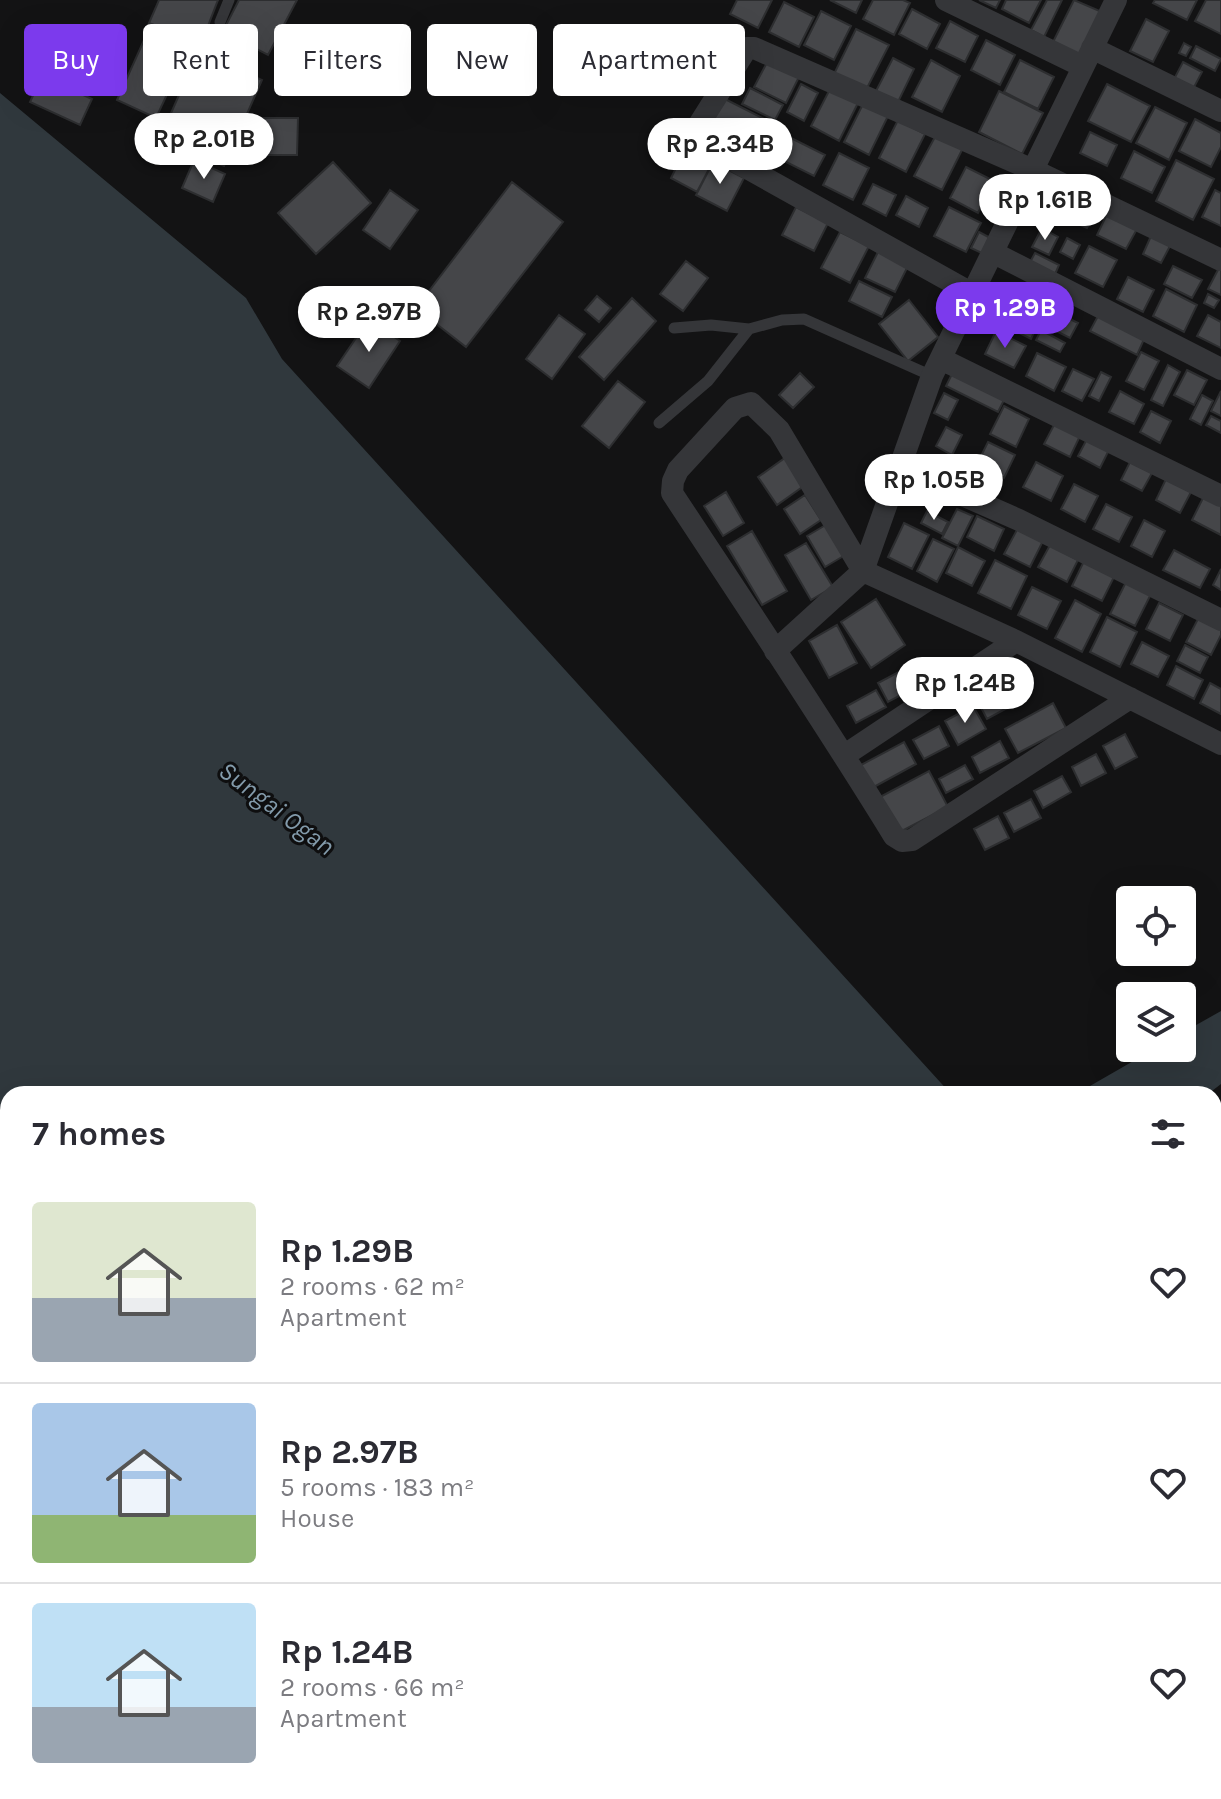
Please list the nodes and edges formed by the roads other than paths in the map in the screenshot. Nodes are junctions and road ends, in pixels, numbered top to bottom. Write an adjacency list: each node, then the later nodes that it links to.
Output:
1 (229, 0): 4 (lane)
2 (946, 0): 5 (street)
3 (1116, 0): 5 (street)
4 (220, 22)
5 (1087, 57): 6 (street); 7 (street)
6 (1221, 111)
7 (1033, 170): 8 (street); 9 (street); 10 (street)
8 (994, 253): 10 (street); 14 (street)
9 (1221, 260)
10 (973, 294): 13 (street)
11 (674, 328): 12 (lane)
12 (749, 329): 13 (lane); 15 (lane)
13 (936, 368): 16 (street); 17 (street)
14 (1221, 369)
15 (659, 423)
16 (901, 468): 18 (street); 19 (street)
17 (1221, 496)
18 (863, 571): 20 (street); 21 (street); 21 (street)
19 (1221, 620)
20 (1016, 641): 22 (street); 24 (street)
21 (775, 651): 24 (street)
22 (1130, 698): 23 (street); 24 (street)
23 (1221, 744)
24 (845, 755)

